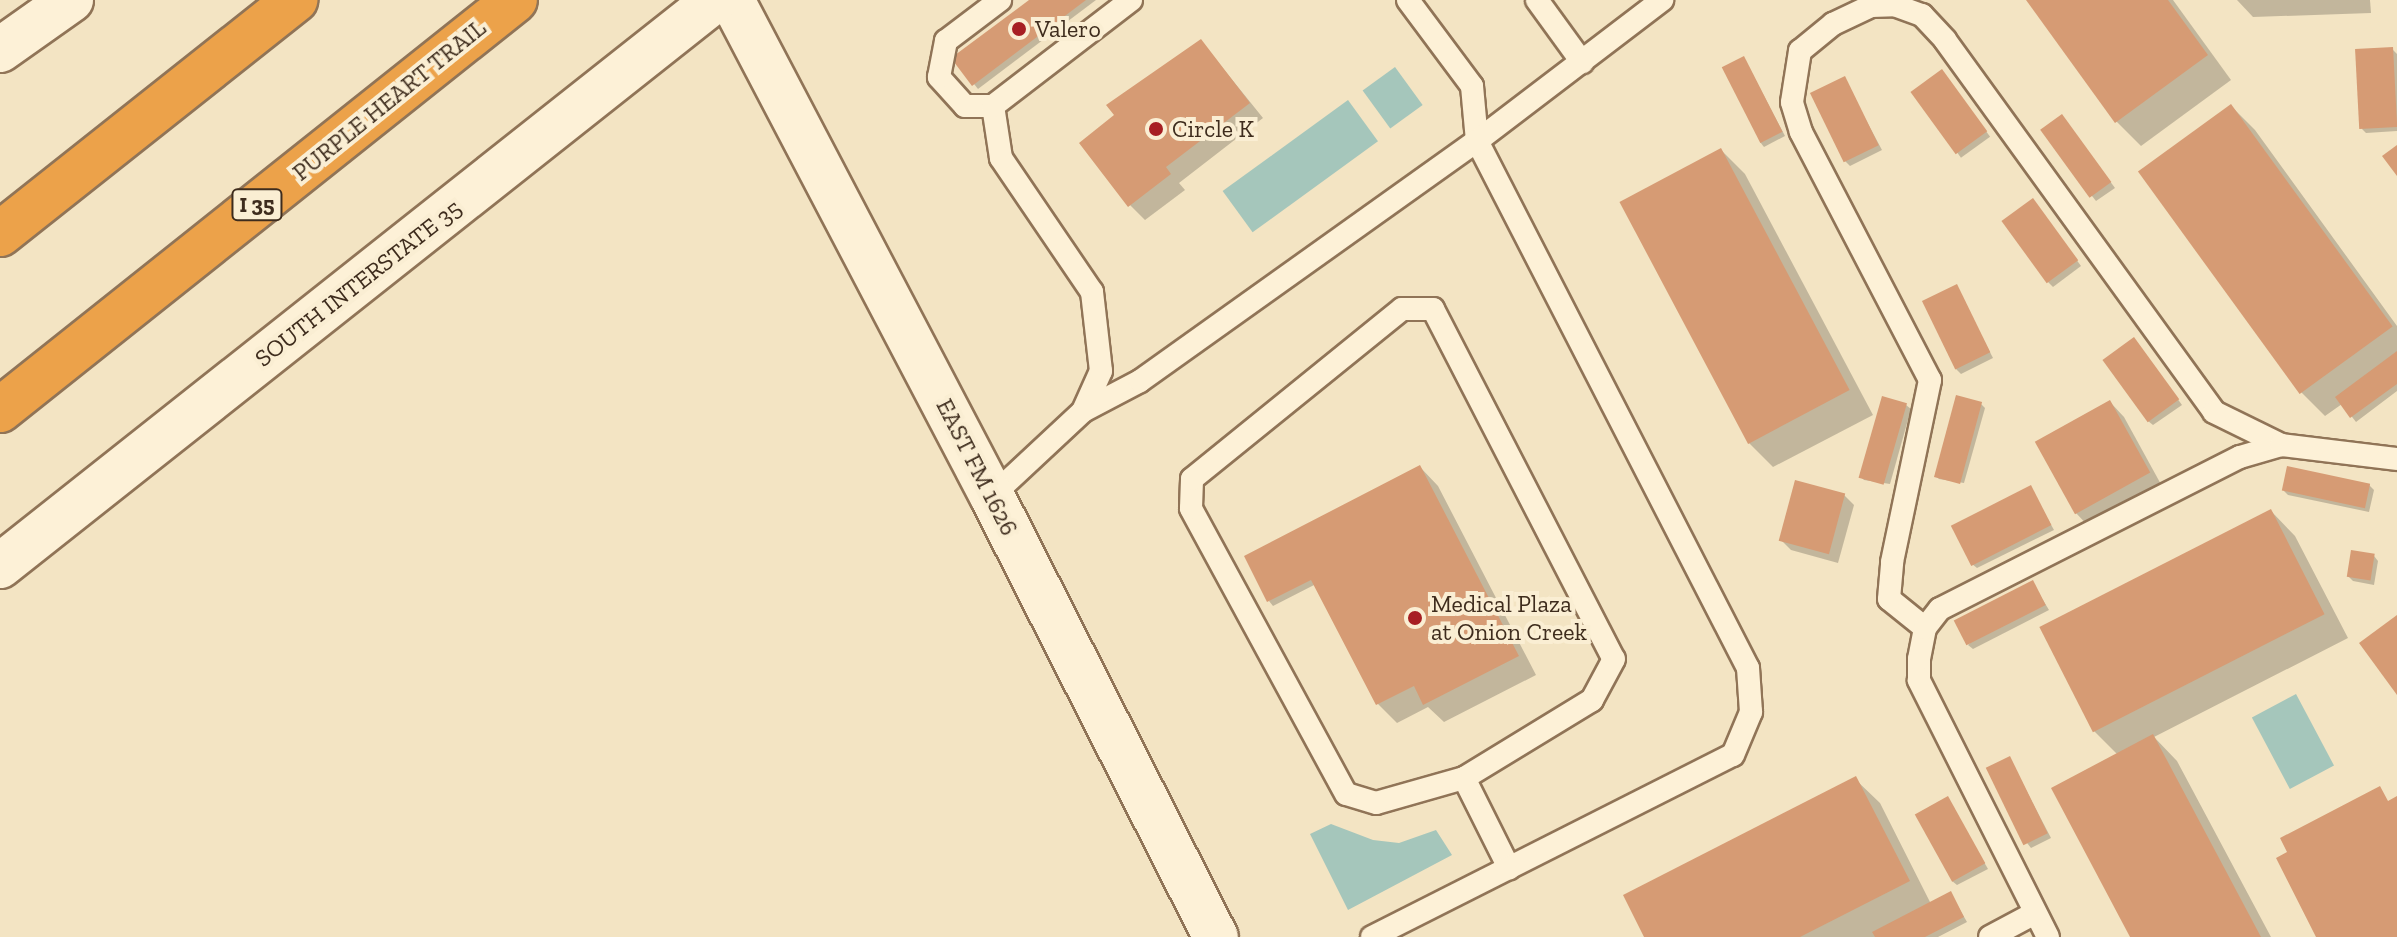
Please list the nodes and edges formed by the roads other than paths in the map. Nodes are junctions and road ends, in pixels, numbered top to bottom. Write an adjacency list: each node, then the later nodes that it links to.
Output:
1 (71, 0): 11 (main road)
2 (295, 0): 15 (highway)
3 (515, 0): 16 (highway, PURPLE HEART TRAIL / I 35)
4 (715, 0): 21 (main road, SOUTH INTERSTATE 35)
5 (732, 0): 20 (main road, EAST FM 1626)
6 (1000, 0): 13 (lane)
7 (1131, 0): 13 (lane)
8 (1408, 0): 14 (lane)
9 (1537, 0): 12 (lane)
10 (1662, 0): 12 (lane)
11 (0, 50)
12 (1582, 62): 14 (lane)
13 (993, 106): 17 (lane)
14 (1477, 141): 17 (lane); 24 (lane)
15 (0, 234)
16 (0, 410)
17 (1083, 411): 20 (lane)
18 (2281, 445): 19 (lane); 22 (lane); 22 (lane)
19 (2397, 459)
20 (992, 496): 26 (main road, EAST FM 1626)
21 (0, 566)
22 (1925, 628): 25 (lane)
23 (1464, 778): 23 (lane); 24 (lane)
24 (1509, 868): 27 (lane)
25 (2035, 913): 28 (lane); 29 (lane)
26 (1216, 937)
27 (1372, 937)
28 (1990, 937)
29 (2048, 937)

